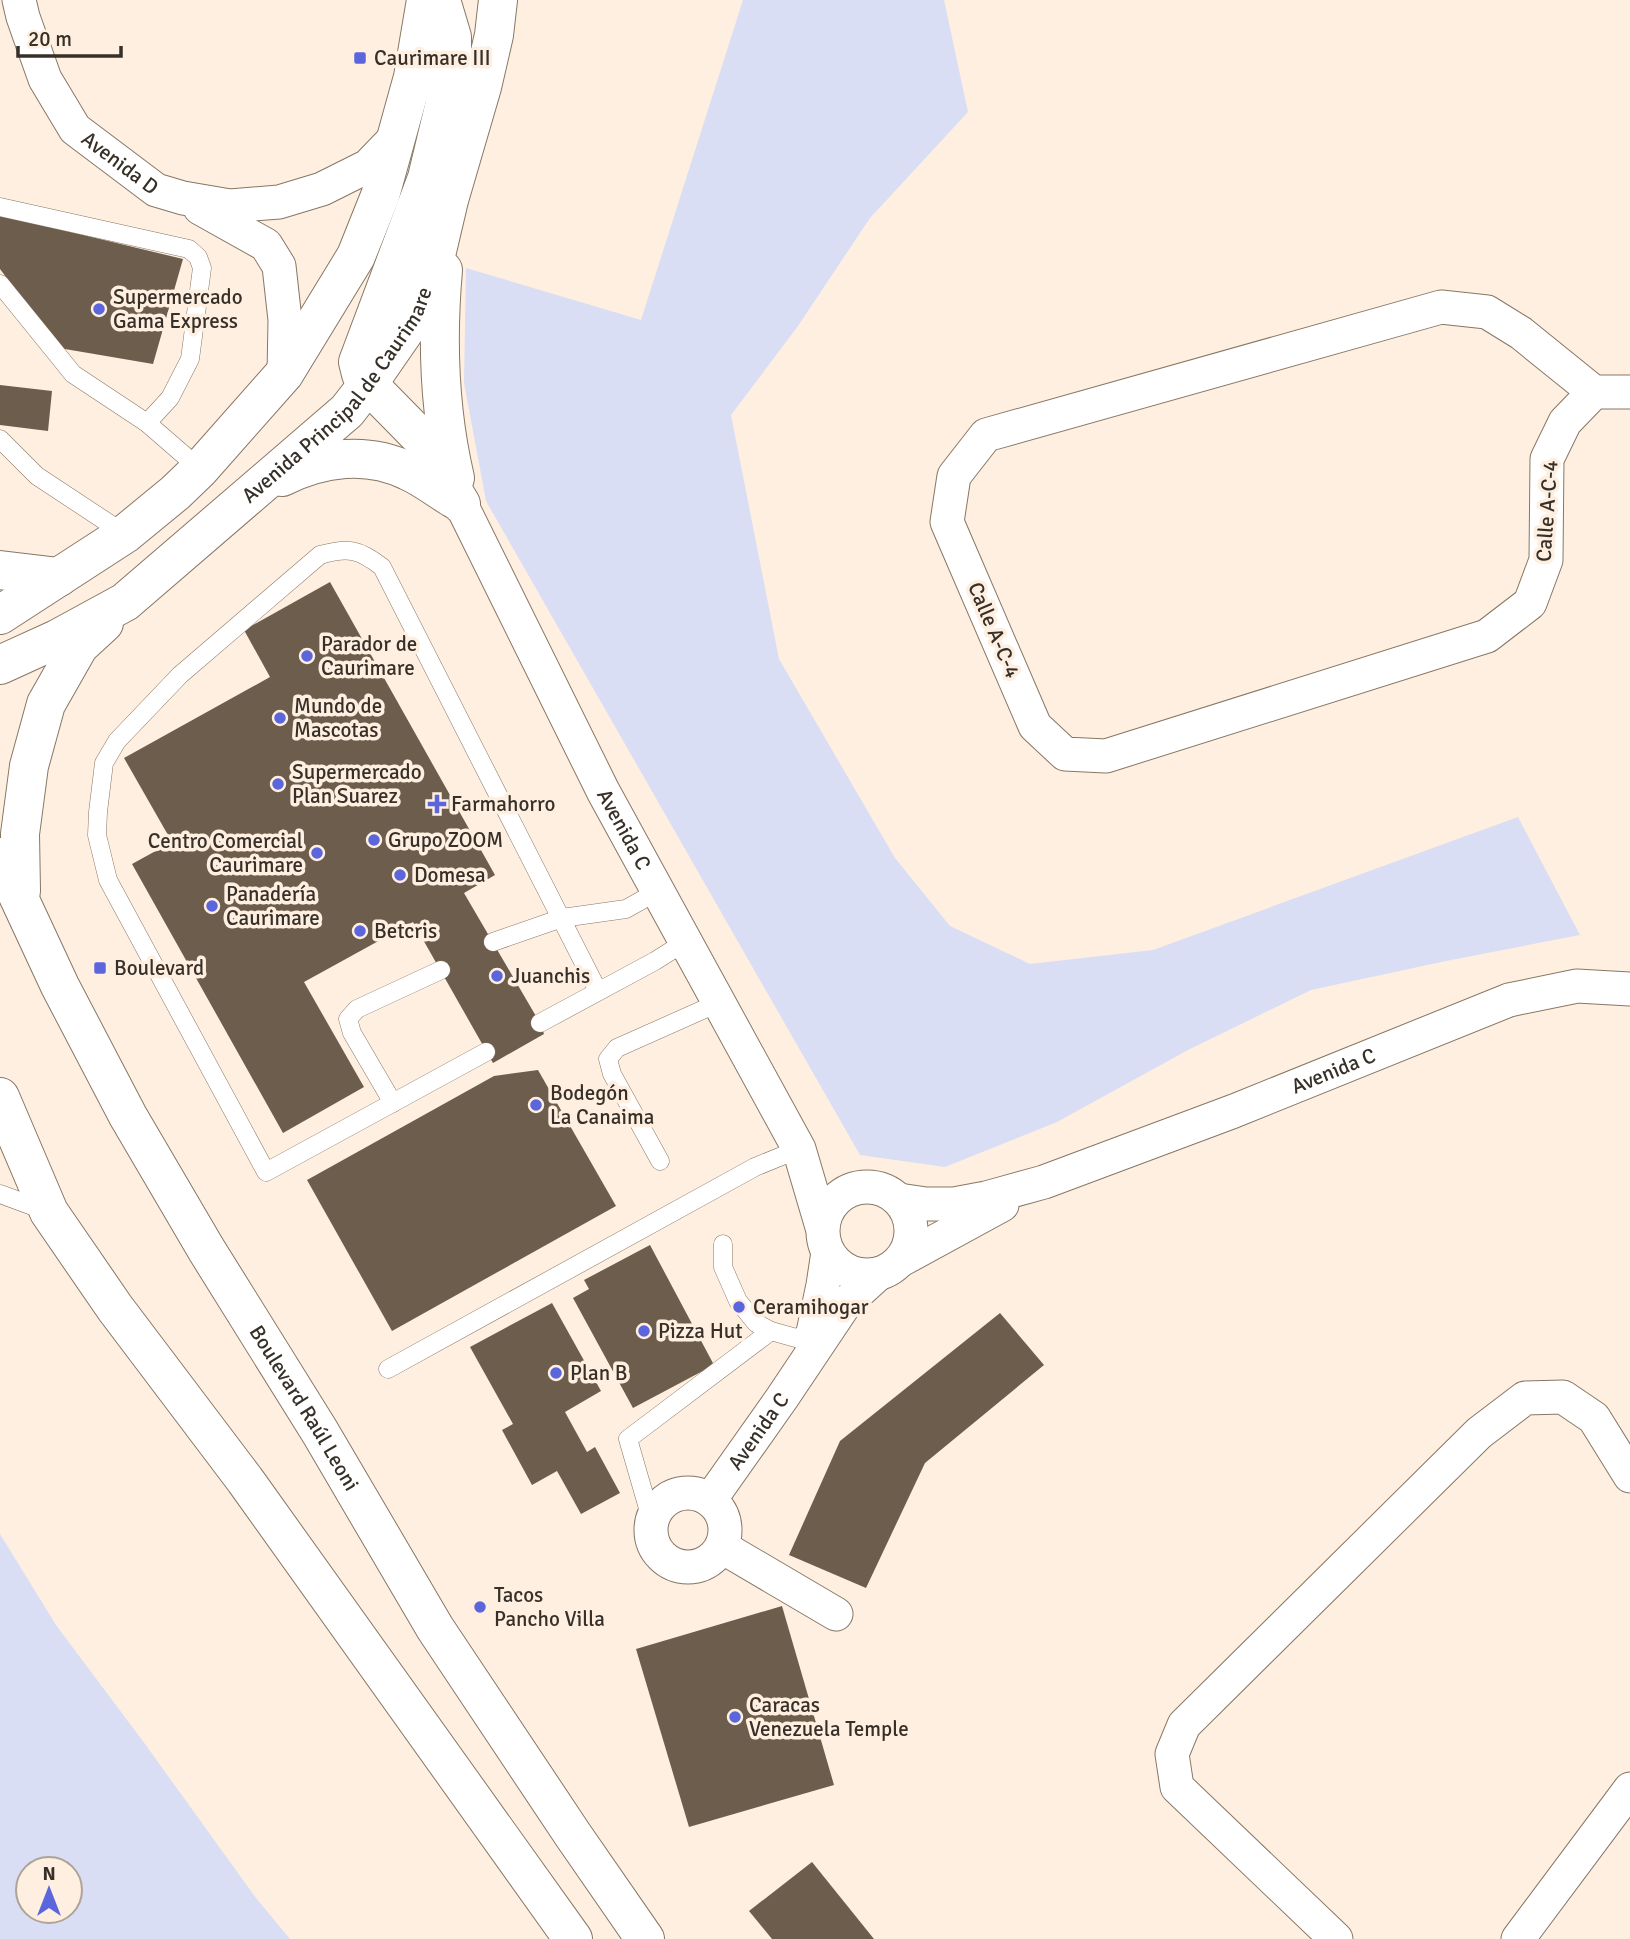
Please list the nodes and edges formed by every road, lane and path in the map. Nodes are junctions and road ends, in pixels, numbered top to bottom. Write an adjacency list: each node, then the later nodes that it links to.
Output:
1 (19, 0): 6 (street, Avenida D)
2 (426, 0): 5 (main road)
3 (440, 0): 11 (main road)
4 (498, 0): 7 (main road, Avenida Principal de Caurimare)
5 (395, 138): 6 (street, Avenida D); 10 (main road)
6 (183, 198): 10 (street, Avenida D)
7 (449, 200): 11 (main road, Avenida Principal de Caurimare); 18 (main road)
8 (0, 207): 14 (lane)
9 (0, 284): 14 (lane)
10 (284, 373): 16 (main road)
11 (368, 384): 17 (main road, Avenida Principal de Caurimare); 18 (main road)
12 (1594, 392): 12 (street, Calle A-C-4); 13 (street)
13 (1630, 392)
14 (147, 423): 16 (lane)
15 (0, 439): 19 (lane)
16 (200, 469): 19 (main road)
17 (256, 490): 18 (main road); 22 (main road, Avenida Principal de Caurimare)
18 (461, 504): 26 (street, Avenida C)
19 (125, 534): 21 (main road)
20 (0, 570): 21 (main road)
21 (59, 577): 23 (main road)
22 (125, 602): 24 (main road, Avenida Principal de Caurimare); 27 (main road)
23 (0, 615)
24 (0, 665)
25 (0, 856): 27 (main road, Boulevard Raúl Leoni)
26 (658, 891): 28 (lane); 30 (street, Avenida C)
27 (22, 903): 59 (main road, Boulevard Raúl Leoni)
28 (562, 918): 29 (lane); 33 (lane); 38 (lane)
29 (493, 942)
30 (685, 942): 33 (lane); 34 (street, Avenida C)
31 (440, 970): 38 (lane)
32 (1630, 989): 41 (street, Avenida C)
33 (598, 991): 35 (lane)
34 (718, 1003): 39 (street, Avenida C); 40 (lane)
35 (540, 1023)
36 (486, 1052): 38 (lane)
37 (0, 1097): 45 (main road)
38 (393, 1103)
39 (799, 1149): 42 (street, Avenida C); 46 (street, Avenida C); 51 (lane)
40 (660, 1161)
41 (1044, 1182): 44 (street, Avenida C); 48 (street, Avenida C)
42 (857, 1188): 44 (street, Avenida C); 46 (street, Avenida C)
43 (0, 1194): 45 (lane)
44 (899, 1200): 48 (street)
45 (49, 1212): 58 (main road)
46 (825, 1240): 48 (street); 50 (street, Avenida C)
47 (723, 1244): 49 (lane)
48 (890, 1267): 50 (street, Avenida C)
49 (771, 1331): 50 (lane); 54 (lane)
50 (810, 1347): 53 (street, Avenida C)
51 (388, 1368)
52 (1630, 1476): 60 (street)
53 (710, 1500): 54 (street); 55 (street)
54 (652, 1521): 55 (street)
55 (722, 1547): 56 (street)
56 (836, 1614)
57 (1630, 1790): 61 (street)
58 (573, 1939)
59 (645, 1939)
60 (1336, 1939)
61 (1518, 1939)

